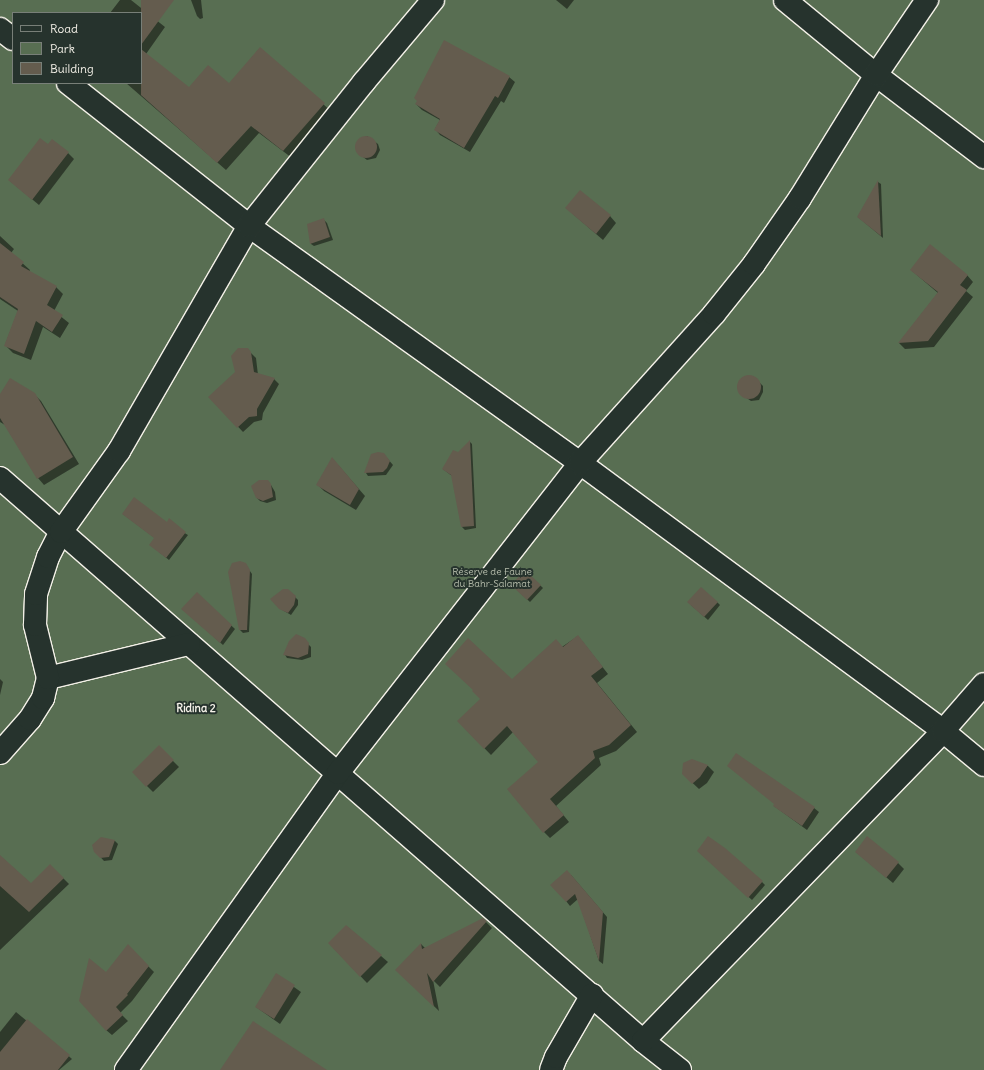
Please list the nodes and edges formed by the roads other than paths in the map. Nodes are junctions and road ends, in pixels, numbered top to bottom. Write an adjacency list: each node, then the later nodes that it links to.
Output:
1 (433, 0): 9 (street)
2 (785, 0): 6 (street)
3 (927, 0): 6 (street)
4 (0, 29): 5 (street)
5 (12, 39)
6 (876, 76): 8 (street); 10 (street)
7 (69, 84): 9 (street)
8 (984, 157)
9 (249, 226): 10 (street); 12 (street)
10 (580, 463): 16 (street); 19 (street)
11 (0, 478): 12 (street)
12 (61, 532): 13 (street); 14 (street)
13 (189, 644): 14 (street); 19 (street)
14 (48, 678): 17 (street)
15 (984, 684): 16 (street)
16 (943, 731): 18 (street); 21 (street)
17 (0, 753)
18 (984, 765)
19 (338, 773): 20 (street); 22 (street)
20 (592, 996): 21 (street); 23 (street)
21 (643, 1041): 24 (street)
22 (126, 1070)
23 (551, 1070)
24 (680, 1070)

